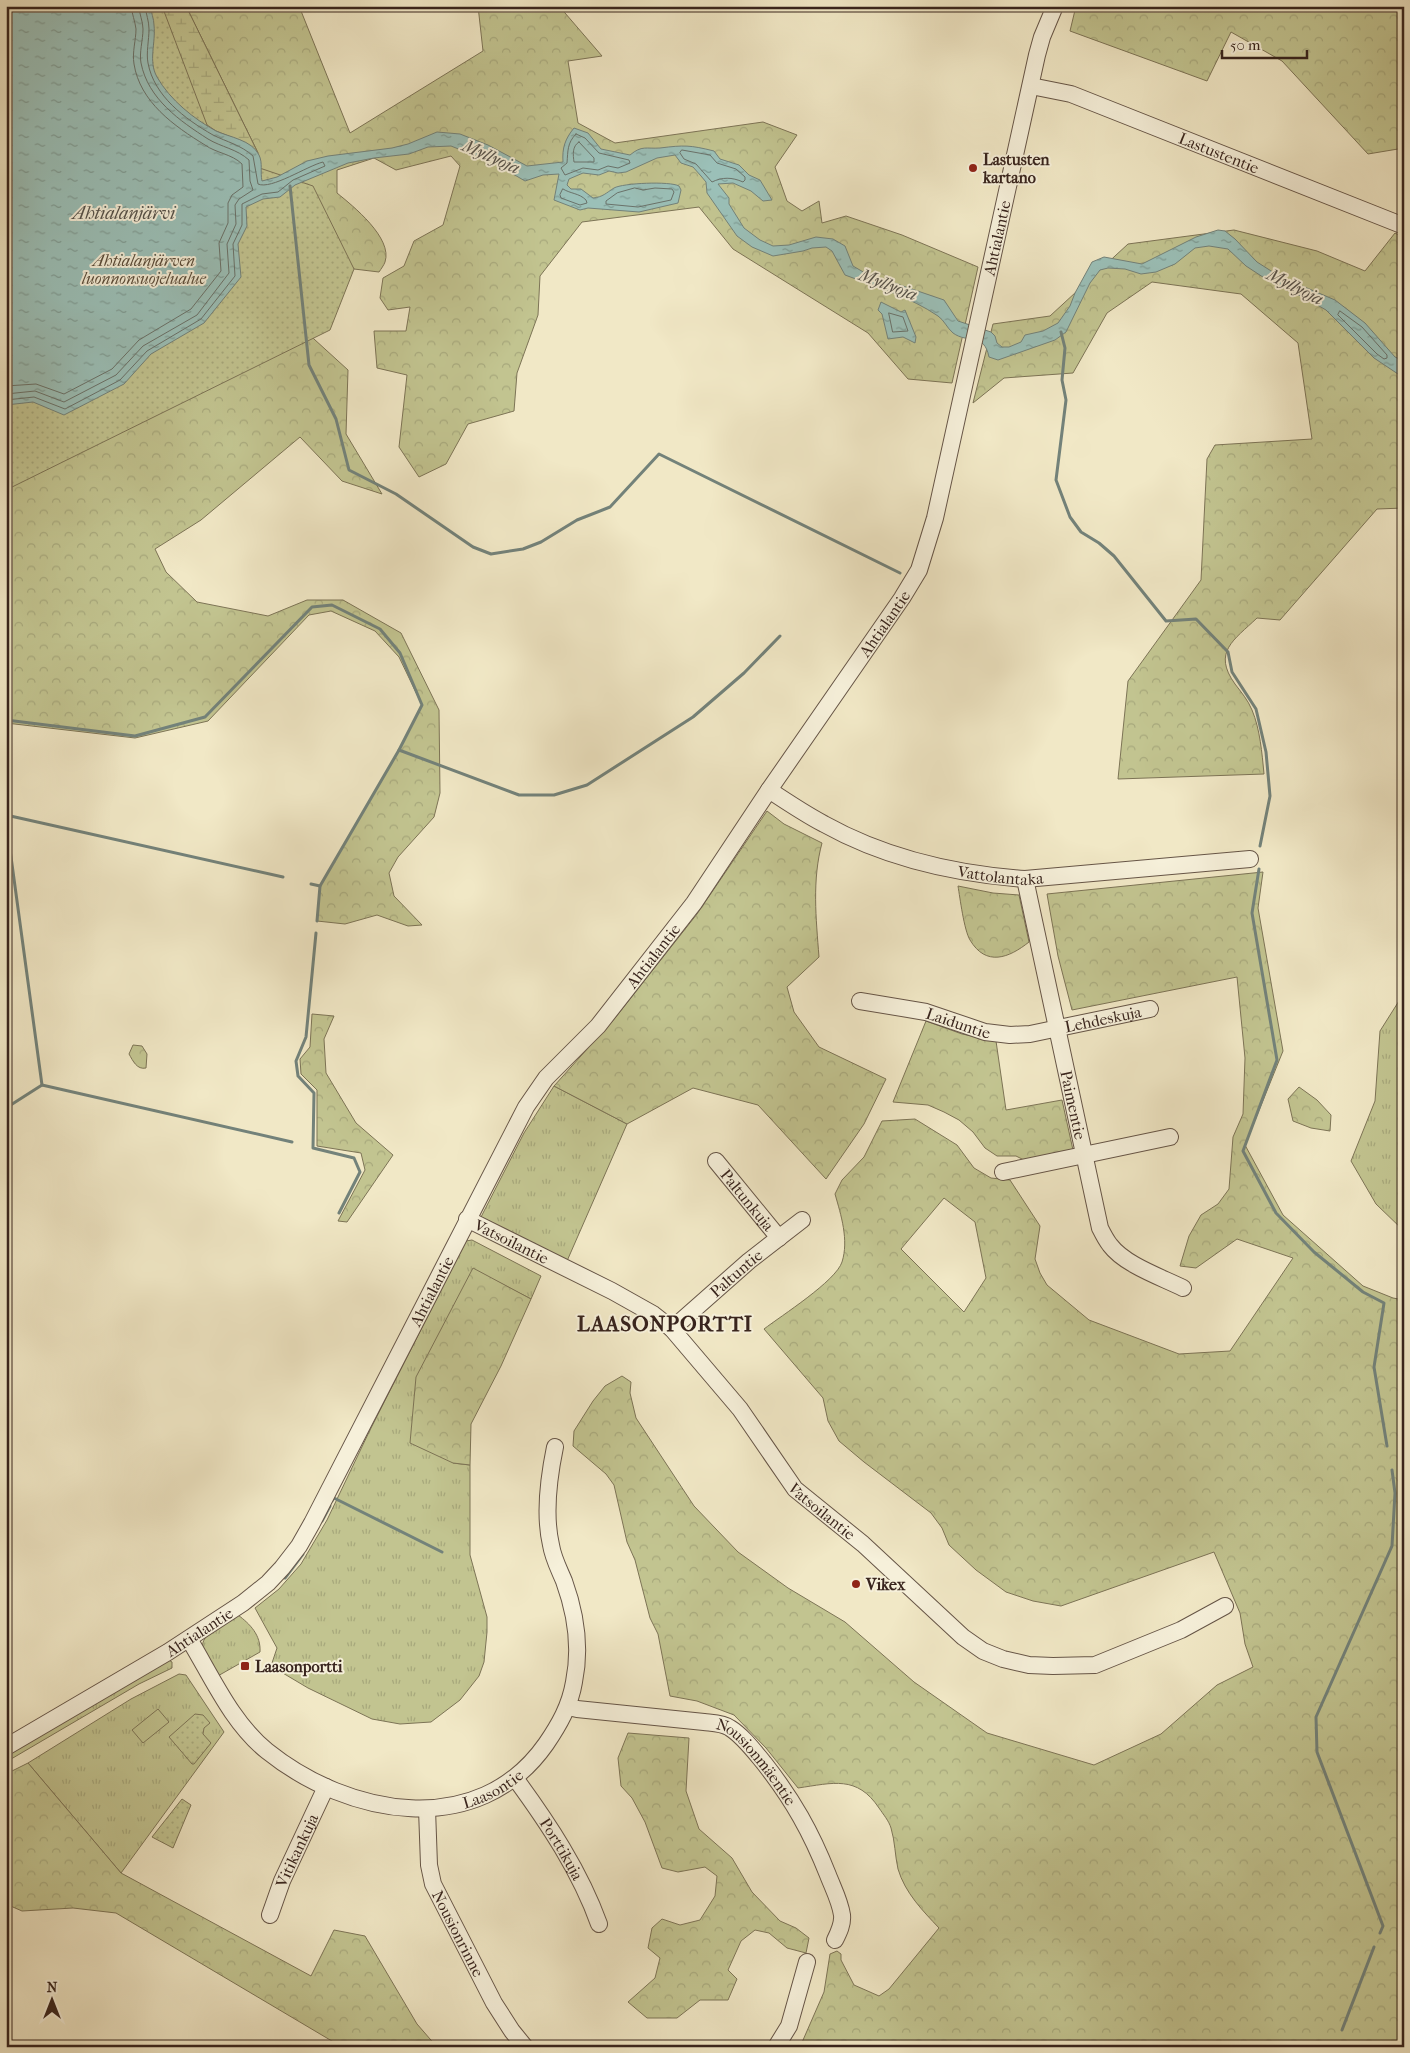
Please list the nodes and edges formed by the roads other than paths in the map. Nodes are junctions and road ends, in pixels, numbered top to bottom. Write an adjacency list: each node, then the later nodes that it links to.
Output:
1 (1055, 6): 2 (street, Ahtialantie)
2 (1032, 86): 3 (street, Lastustentie); 4 (street, Ahtialantie)
3 (1404, 226)
4 (769, 790): 6 (street, Vattolantaka); 14 (street, Ahtialantie)
5 (1250, 859): 6 (street, Vattolantaka)
6 (1025, 879): 9 (street, Paimentie)
7 (860, 1002): 9 (street, Laiduntie)
8 (1150, 1009): 9 (street, Lehdeskuja)
9 (1056, 1028): 11 (street, Paimentie)
10 (1170, 1137): 11 (street)
11 (1083, 1156): 13 (street); 17 (street, Paimentie)
12 (716, 1160): 16 (street, Paltunkuja)
13 (1003, 1172)
14 (467, 1220): 18 (street, Vatsoilantie); 21 (street, Ahtialantie)
15 (802, 1220): 16 (street, Paltuntie)
16 (779, 1238): 18 (street, Paltuntie)
17 (1183, 1288)
18 (672, 1329): 20 (street, Vatsoilantie)
19 (555, 1447): 22 (street, Laasontie)
20 (1225, 1606)
21 (189, 1639): 23 (street, Ahtialantie); 25 (street, Laasontie)
22 (568, 1707): 24 (street, Laasontie); 29 (street, Nousionmäentie)
23 (6, 1747)
24 (515, 1778): 26 (street, Laasontie); 28 (street, Porttikuja)
25 (326, 1788): 26 (street, Laasontie); 27 (street, Vitikankuja)
26 (427, 1809): 31 (street, Nousionrinne)
27 (270, 1914)
28 (599, 1924)
29 (835, 1940)
30 (807, 1962): 32 (street)
31 (525, 2047)
32 (776, 2047)

